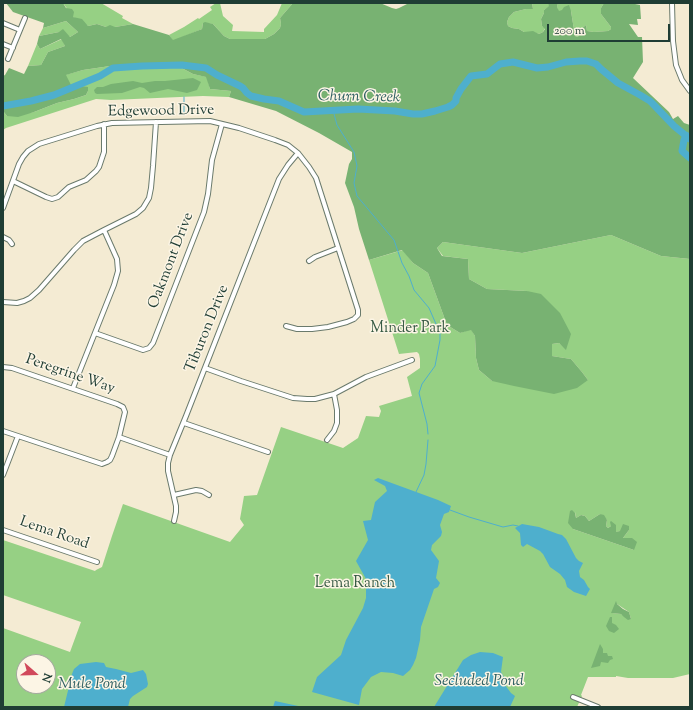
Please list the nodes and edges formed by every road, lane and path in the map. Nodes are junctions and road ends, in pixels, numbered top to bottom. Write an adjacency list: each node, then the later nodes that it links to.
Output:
1 (672, 3): 8 (street)
2 (25, 18): 4 (street)
3 (3, 23): 4 (street)
4 (20, 30): 6 (street)
5 (3, 44): 6 (street)
6 (13, 48): 7 (street)
7 (8, 59)
8 (690, 91)
9 (156, 122): 10 (street, Edgewood Drive); 11 (street, Edgewood Drive); 15 (street)
10 (104, 124): 13 (street, Edgewood Drive); 13 (street)
11 (222, 124): 12 (street, Edgewood Drive); 22 (street, Oakmont Drive)
12 (298, 153): 18 (street, Edgewood Drive); 25 (street, Tiburon Drive)
13 (13, 180): 14 (street, Edgewood Drive)
14 (3, 208)
15 (104, 230): 20 (street); 22 (street)
16 (3, 237): 17 (street)
17 (12, 244)
18 (338, 248): 19 (street); 21 (street, Edgewood Drive)
19 (309, 262)
20 (3, 302)
21 (286, 326)
22 (95, 333): 26 (street)
23 (412, 360): 27 (street)
24 (3, 367): 26 (street, Peregrine Way)
25 (205, 368): 27 (street); 28 (street, Tiburon Drive)
26 (73, 388): 31 (street, Peregrine Way)
27 (334, 394): 32 (street)
28 (184, 423): 33 (street); 34 (street, Tiburon Drive)
29 (3, 431): 30 (street)
30 (18, 436): 31 (street); 35 (street)
31 (119, 436): 34 (street)
32 (327, 440)
33 (268, 452)
34 (170, 455): 36 (street, Tiburon Drive)
35 (3, 475)
36 (174, 495): 37 (street); 38 (street, Tiburon Drive)
37 (209, 495)
38 (174, 521)
39 (3, 530): 40 (street, Lema Road)
40 (97, 562)
41 (573, 697): 42 (street)
42 (598, 707)

